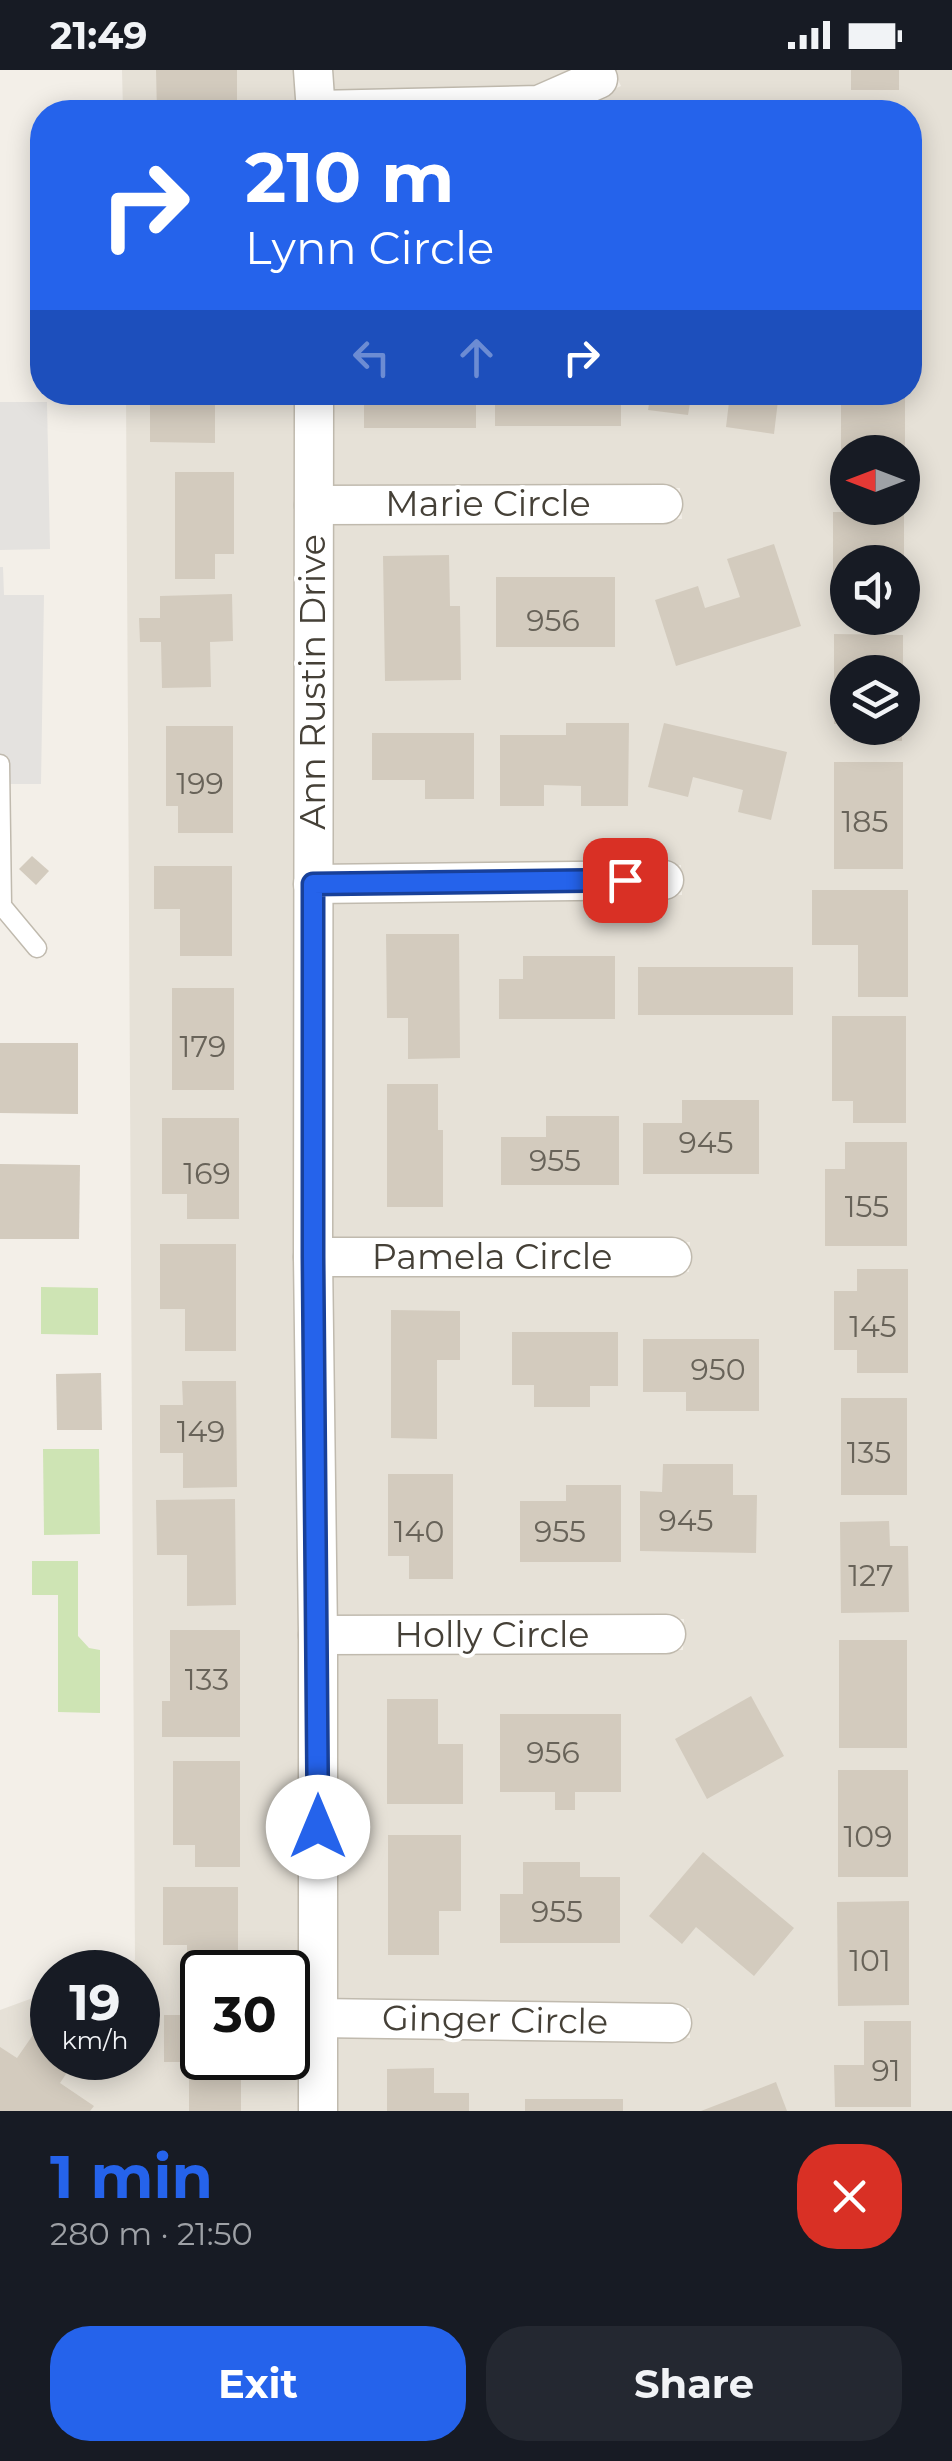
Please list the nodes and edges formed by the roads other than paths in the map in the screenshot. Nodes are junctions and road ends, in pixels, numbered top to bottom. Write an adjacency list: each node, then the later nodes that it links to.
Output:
1 (313, 70): 3 (street)
2 (598, 79): 4 (street)
3 (315, 100)
4 (549, 100)
5 (314, 405): 7 (street, Ann Rustin Drive)
6 (663, 504): 7 (street, Marie Circle)
7 (314, 505): 10 (street, Ann Rustin Drive)
8 (0, 764): 11 (lane)
9 (664, 880): 10 (street)
10 (313, 884): 12 (street, Ann Rustin Drive)
11 (36, 948)
12 (313, 1257): 13 (street, Pamela Circle); 15 (street, Ann Rustin Drive)
13 (672, 1257)
14 (666, 1634): 15 (street, Holly Circle)
15 (318, 1635): 16 (street, Ann Rustin Drive)
16 (318, 2018): 17 (street, Ginger Circle); 18 (street, Ann Rustin Drive)
17 (672, 2023)
18 (318, 2111)

